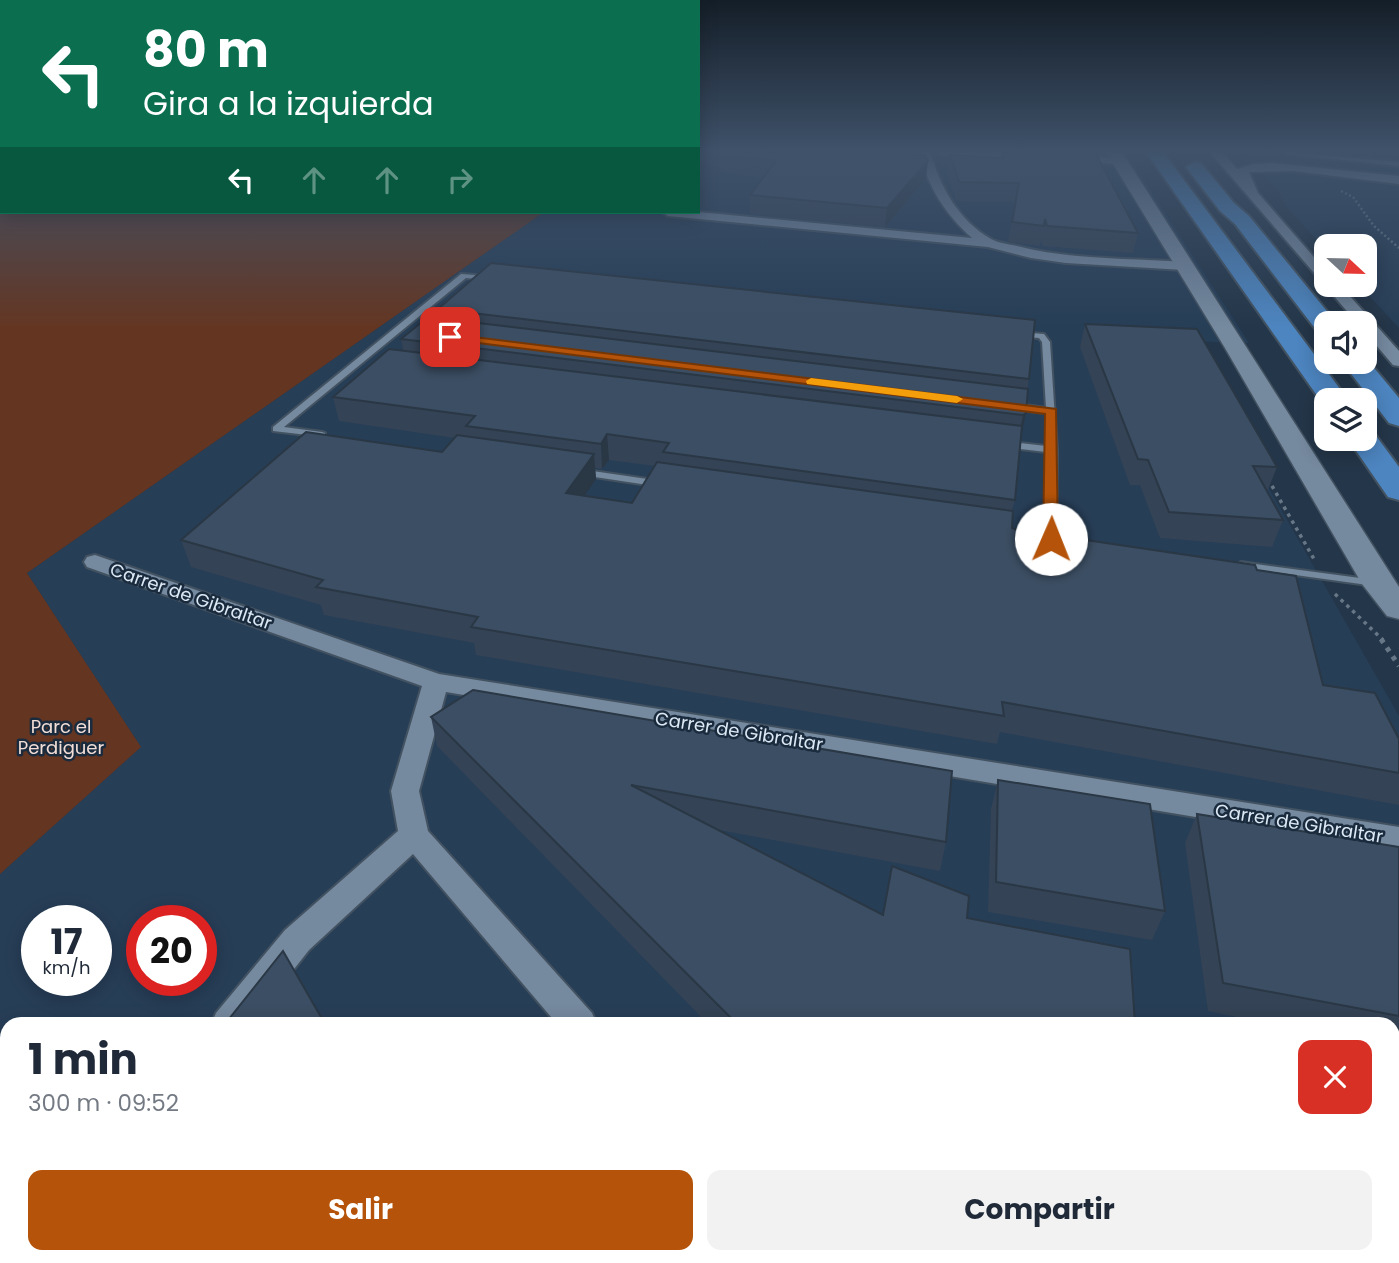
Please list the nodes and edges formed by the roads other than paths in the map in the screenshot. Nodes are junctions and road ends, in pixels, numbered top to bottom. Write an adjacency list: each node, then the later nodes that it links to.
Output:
1 (953, 211): 9 (street)
2 (1150, 211): 11 (street)
3 (1197, 211): 22 (highway)
4 (1232, 211): 8 (highway)
5 (1241, 211): 8 (highway)
6 (1267, 211): 10 (street)
7 (686, 214): 9 (street)
8 (1242, 220): 14 (highway)
9 (988, 243): 11 (street)
10 (1314, 265)
11 (1184, 266): 38 (street)
12 (506, 280): 15 (lane)
13 (1343, 298): 19 (street)
14 (1314, 311)
15 (396, 330): 16 (lane); 18 (lane)
16 (410, 332)
17 (1014, 333): 24 (lane)
18 (358, 362): 20 (lane); 26 (lane)
19 (1399, 362)
20 (372, 364)
21 (1365, 374): 25 (highway)
22 (1326, 388)
23 (997, 404): 24 (lane)
24 (1051, 411): 28 (lane)
25 (1399, 417)
26 (331, 437)
27 (996, 443): 28 (lane)
28 (1052, 450): 34 (lane)
29 (1371, 451): 32 (highway)
30 (566, 470): 31 (lane)
31 (677, 486)
32 (1399, 490)
33 (1037, 537): 34 (lane)
34 (1051, 539): 35 (lane)
35 (1064, 541)
36 (96, 562): 40 (street, Carrer de Gibraltar)
37 (1228, 563): 38 (lane)
38 (1379, 584): 39 (street)
39 (1399, 610)
40 (436, 682): 41 (street); 42 (street, Carrer de Gibraltar)
41 (414, 835): 43 (street); 44 (street)
42 (1399, 839)
43 (235, 1017)
44 (573, 1017)

